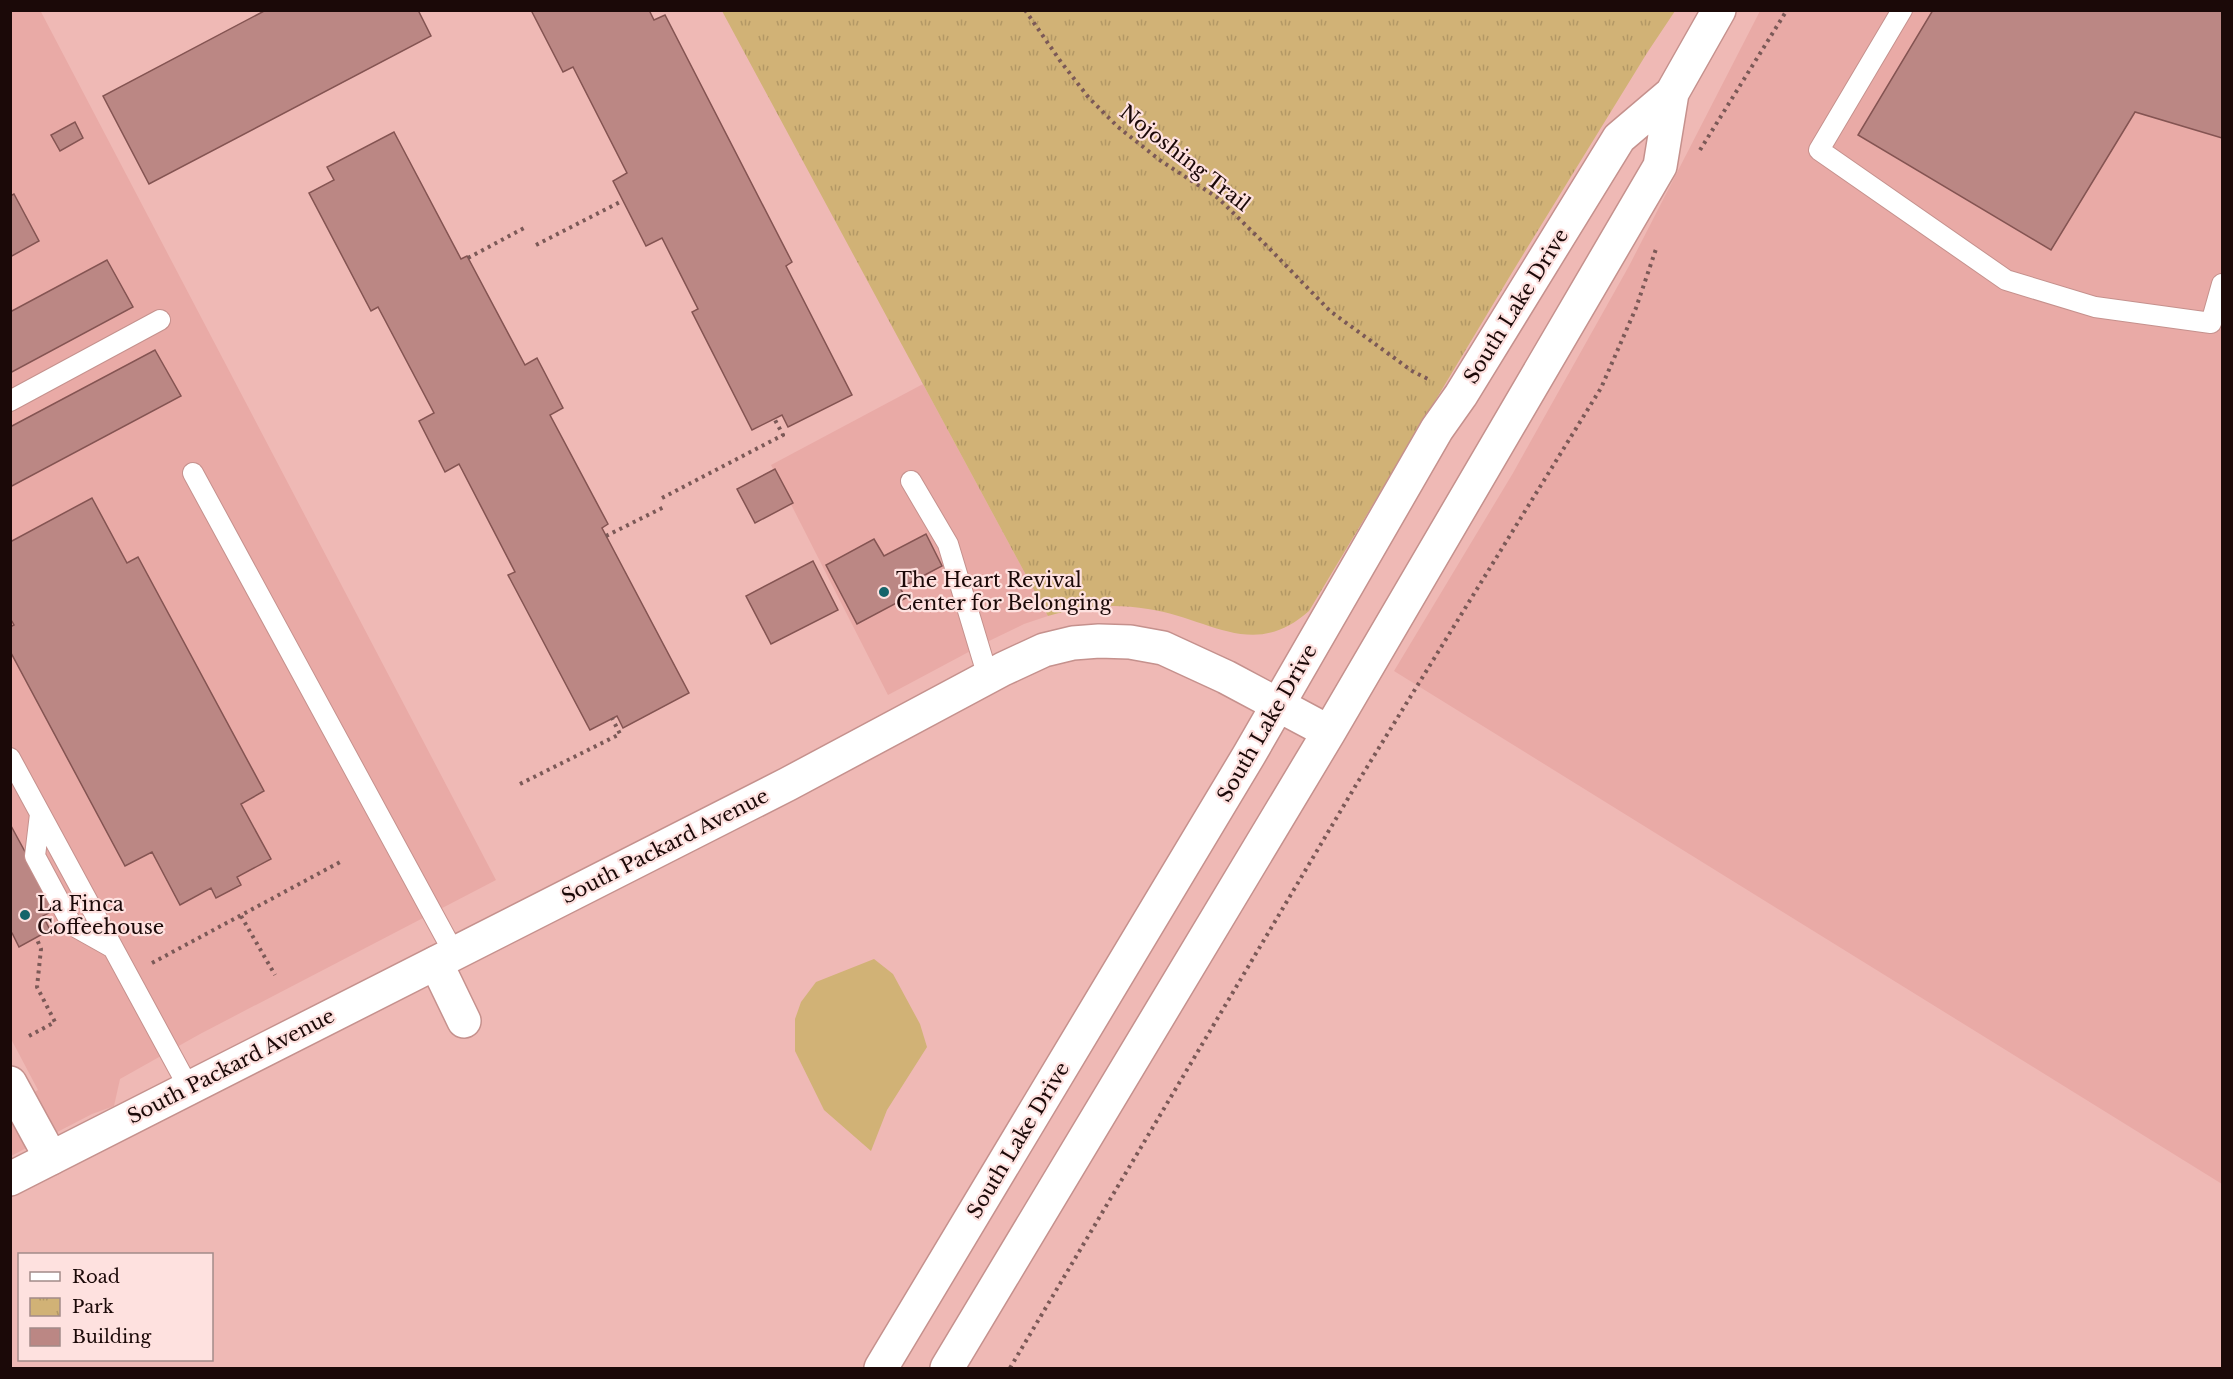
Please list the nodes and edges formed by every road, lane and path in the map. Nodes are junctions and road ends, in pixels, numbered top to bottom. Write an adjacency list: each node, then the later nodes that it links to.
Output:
1 (1024, 10): 14 (path, Nojoshing Trail)
2 (1719, 10): 5 (street, South Lake Drive)
3 (1787, 10): 6 (path)
4 (1902, 10): 12 (lane)
5 (1672, 93): 14 (street, South Lake Drive); 25 (street, South Lake Drive)
6 (1699, 152)
7 (622, 201): 10 (path)
8 (526, 227): 11 (path)
9 (1657, 244): 42 (path)
10 (536, 245)
11 (468, 258)
12 (2223, 284)
13 (160, 320): 15 (lane)
14 (1461, 394): 23 (street, South Lake Drive)
15 (10, 401)
16 (774, 418): 19 (path)
17 (193, 473): 31 (lane)
18 (911, 481): 22 (lane)
19 (662, 498)
20 (666, 506): 21 (path)
21 (606, 536)
22 (988, 677): 23 (street, South Packard Avenue); 31 (street, South Packard Avenue)
23 (1277, 705): 25 (street, South Packard Avenue); 40 (street, South Lake Drive)
24 (612, 718): 27 (path)
25 (1329, 732): 41 (street, South Lake Drive)
26 (10, 758): 32 (lane)
27 (520, 784)
28 (342, 861): 29 (path)
29 (241, 915): 32 (path); 33 (path)
30 (36, 937): 35 (path)
31 (445, 958): 34 (street); 37 (street, South Packard Avenue)
32 (128, 975): 37 (lane)
33 (275, 975)
34 (464, 1021)
35 (29, 1036)
36 (10, 1083): 38 (street)
37 (189, 1088): 38 (street, South Packard Avenue)
38 (51, 1158): 39 (street, South Packard Avenue)
39 (10, 1179)
40 (880, 1368)
41 (947, 1368)
42 (1010, 1368)

